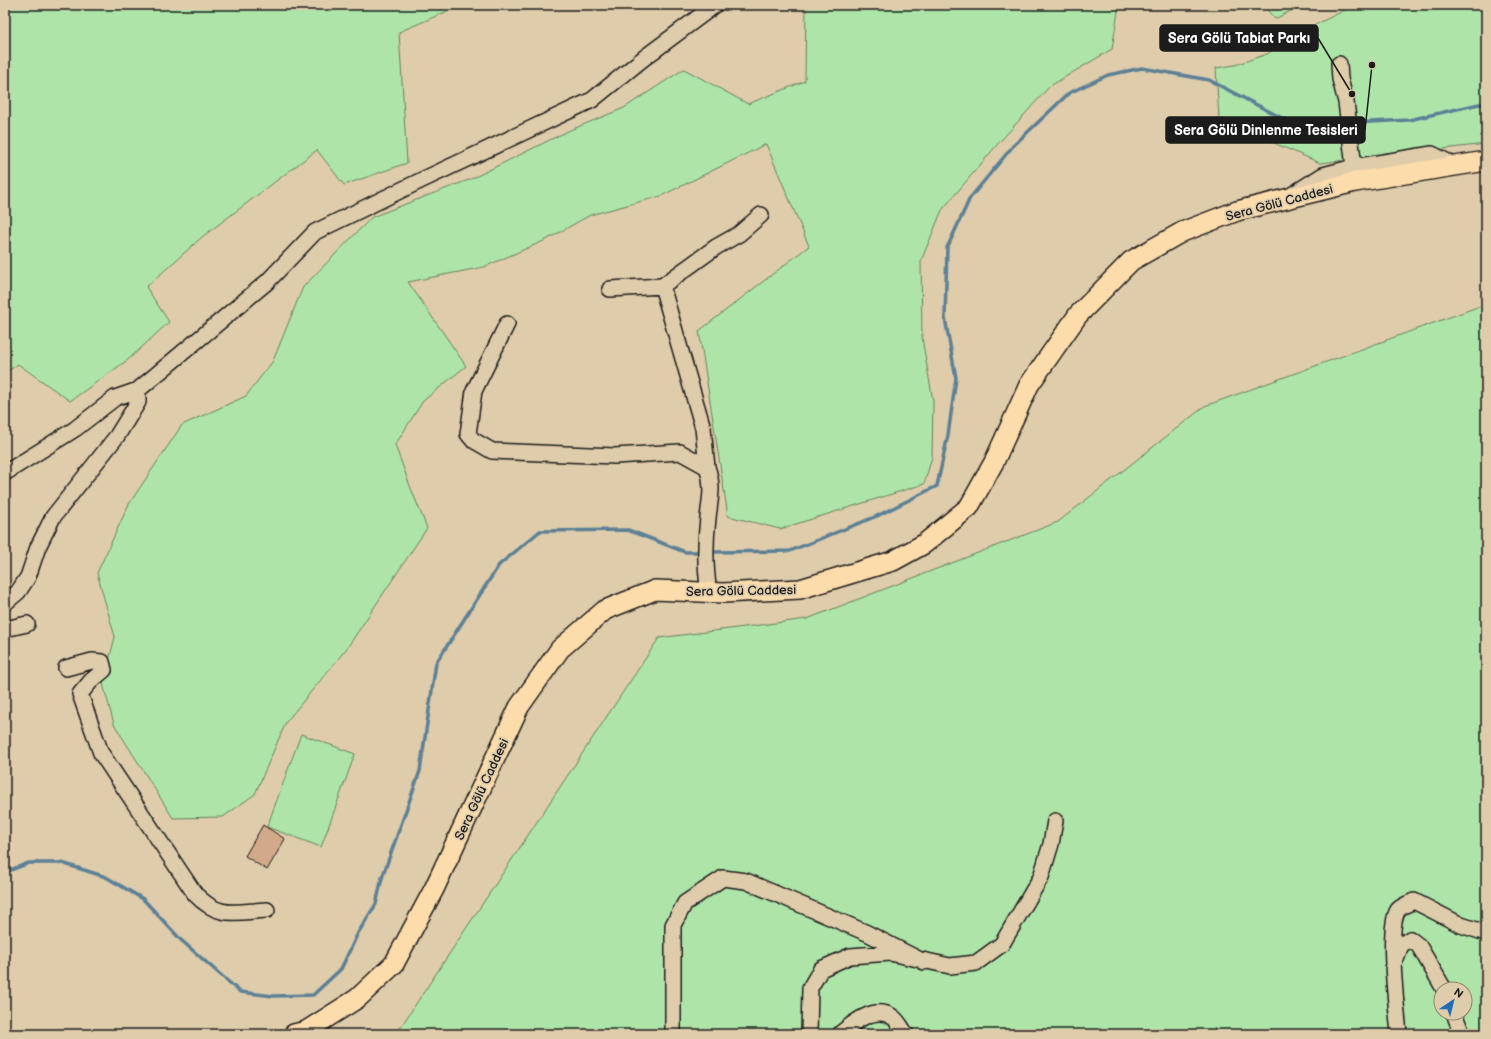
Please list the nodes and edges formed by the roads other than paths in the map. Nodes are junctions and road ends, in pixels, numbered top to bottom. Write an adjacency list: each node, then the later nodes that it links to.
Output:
1 (715, 5): 11 (street)
2 (1338, 64): 5 (street)
3 (1486, 161): 4 (main road, Sera Gölü Caddesi)
4 (1454, 165): 5 (street); 6 (main road, Sera Gölü Caddesi)
5 (1354, 167): 6 (street)
6 (1284, 200): 14 (main road, Sera Gölü Caddesi)
7 (761, 215): 8 (street)
8 (662, 286): 9 (street); 12 (street)
9 (610, 289)
10 (507, 324): 12 (street)
11 (138, 390): 13 (street); 15 (street)
12 (707, 467): 14 (street)
13 (5, 473)
14 (709, 592): 26 (main road, Sera Gölü Caddesi)
15 (5, 603)
16 (27, 624): 17 (street)
17 (5, 629)
18 (66, 668): 20 (street)
19 (1055, 821): 22 (street)
20 (267, 910)
21 (1486, 933): 23 (street)
22 (924, 962): 27 (street); 28 (street)
23 (1393, 964): 24 (street); 31 (street)
24 (1439, 981)
25 (1457, 1021): 32 (street)
26 (294, 1034)
27 (673, 1034)
28 (809, 1034)
29 (840, 1034): 30 (street)
30 (906, 1034)
31 (1399, 1034)
32 (1462, 1034)

